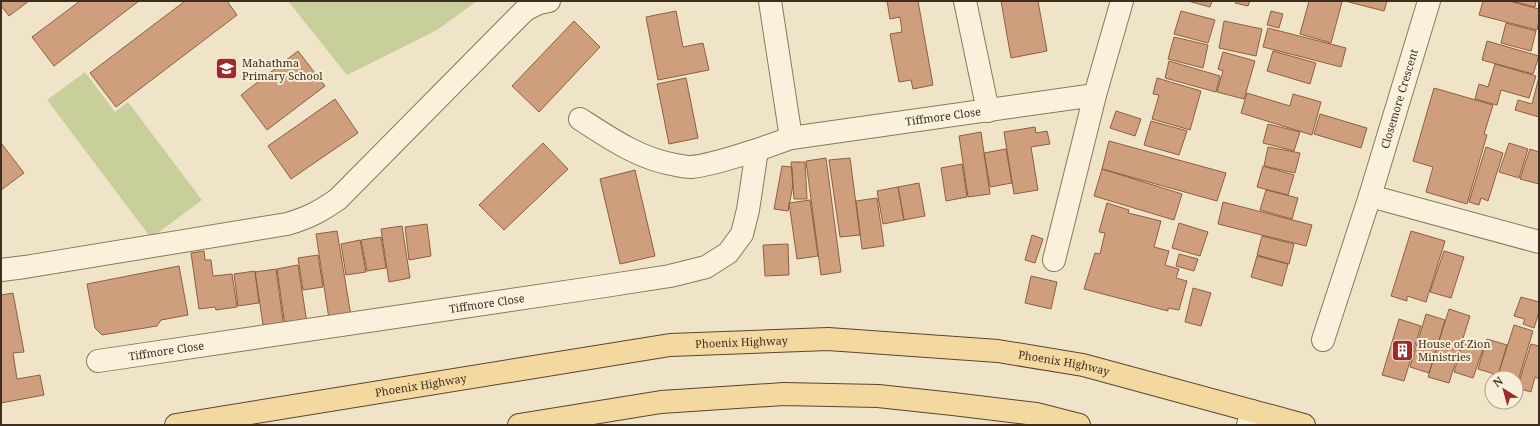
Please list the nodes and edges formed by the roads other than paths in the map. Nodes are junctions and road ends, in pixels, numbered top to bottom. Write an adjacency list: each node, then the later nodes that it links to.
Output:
1 (549, 1): 14 (street)
2 (770, 1): 9 (street)
3 (965, 1): 7 (street)
4 (1122, 1): 6 (street)
5 (1429, 1): 11 (street, Closemore Crescent)
6 (1096, 95): 7 (street, Tiffmore Close); 13 (street)
7 (988, 111): 9 (street, Tiffmore Close)
8 (580, 119): 10 (street)
9 (791, 138): 10 (street, Tiffmore Close)
10 (757, 150): 16 (street, Tiffmore Close)
11 (1370, 196): 12 (street); 15 (street, Closemore Crescent)
12 (1539, 242)
13 (1054, 260)
14 (1, 270)
15 (1323, 340)
16 (98, 361)
17 (1250, 418): 18 (main road, Phoenix Highway); 21 (main road, Phoenix Highway)
18 (176, 425)
19 (519, 425): 20 (main road)
20 (1078, 425)
21 (1304, 425)

